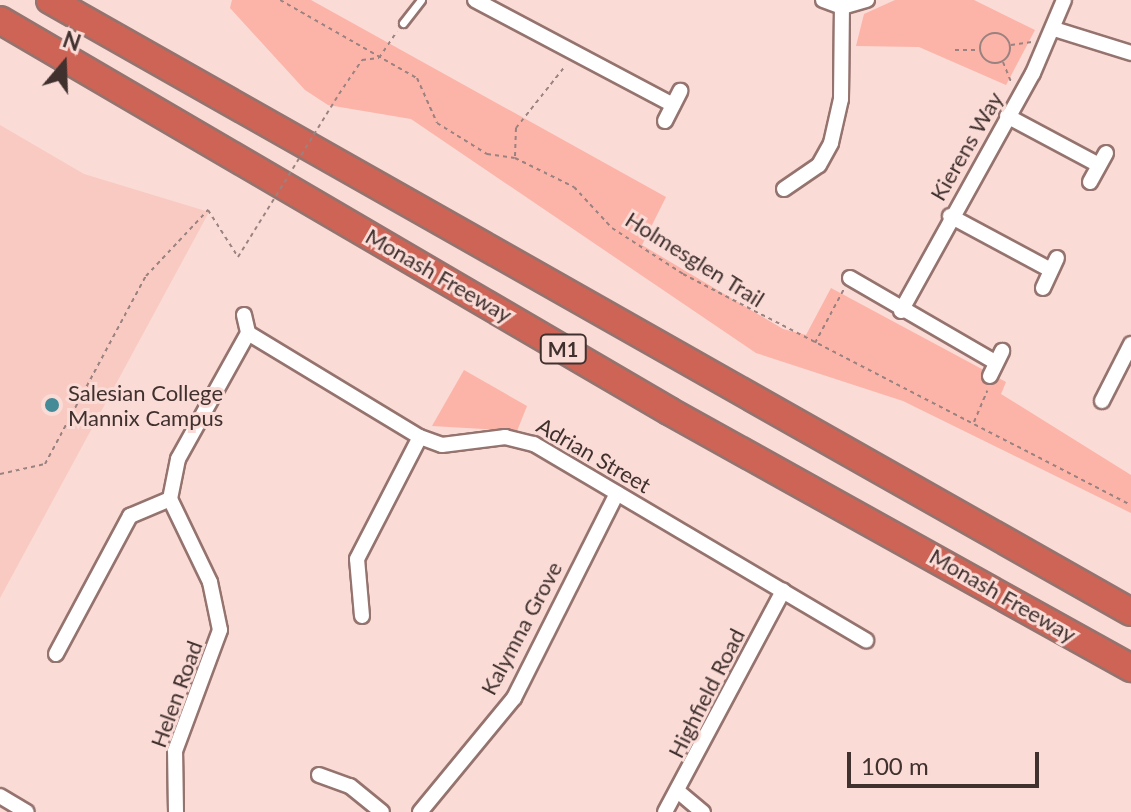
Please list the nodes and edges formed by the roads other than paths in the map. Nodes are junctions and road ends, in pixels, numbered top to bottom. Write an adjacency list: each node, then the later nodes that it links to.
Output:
1 (50, 0): 31 (highway, M1)
2 (421, 0): 9 (lane)
3 (475, 0): 13 (street)
4 (823, 0): 7 (street)
5 (867, 0): 7 (street)
6 (1064, 0): 10 (street, Kierens Way)
7 (842, 7): 17 (street)
8 (0, 20): 35 (highway, Monash Freeway / M1)
9 (403, 23)
10 (1054, 29): 11 (street); 14 (street, Kierens Way)
11 (1131, 53)
12 (680, 91): 13 (street)
13 (673, 105): 15 (street)
14 (1007, 116): 16 (street); 18 (street, Kierens Way)
15 (665, 121)
16 (1090, 182)
17 (784, 189)
18 (950, 216): 20 (street); 21 (street, Kierens Way)
19 (850, 278): 21 (street)
20 (1043, 288)
21 (901, 311): 25 (street)
22 (244, 315): 23 (street)
23 (248, 333): 27 (street, Adrian Street); 29 (street)
24 (1131, 344): 26 (street)
25 (995, 363)
26 (1102, 401)
27 (420, 437): 28 (street, Adrian Street); 32 (street)
28 (617, 493): 30 (street, Adrian Street); 42 (street, Kalymna Grove)
29 (170, 499): 34 (street); 40 (street, Helen Road)
30 (783, 591): 33 (street, Adrian Street); 37 (street, Highfield Road)
31 (1131, 612)
32 (362, 616)
33 (866, 640)
34 (56, 654)
35 (1131, 668)
36 (319, 775): 41 (street)
37 (680, 793): 43 (street, Highfield Road); 44 (street)
38 (0, 796): 39 (street)
39 (27, 812)
40 (176, 812)
41 (382, 812)
42 (420, 812)
43 (665, 812)
44 (703, 812)

